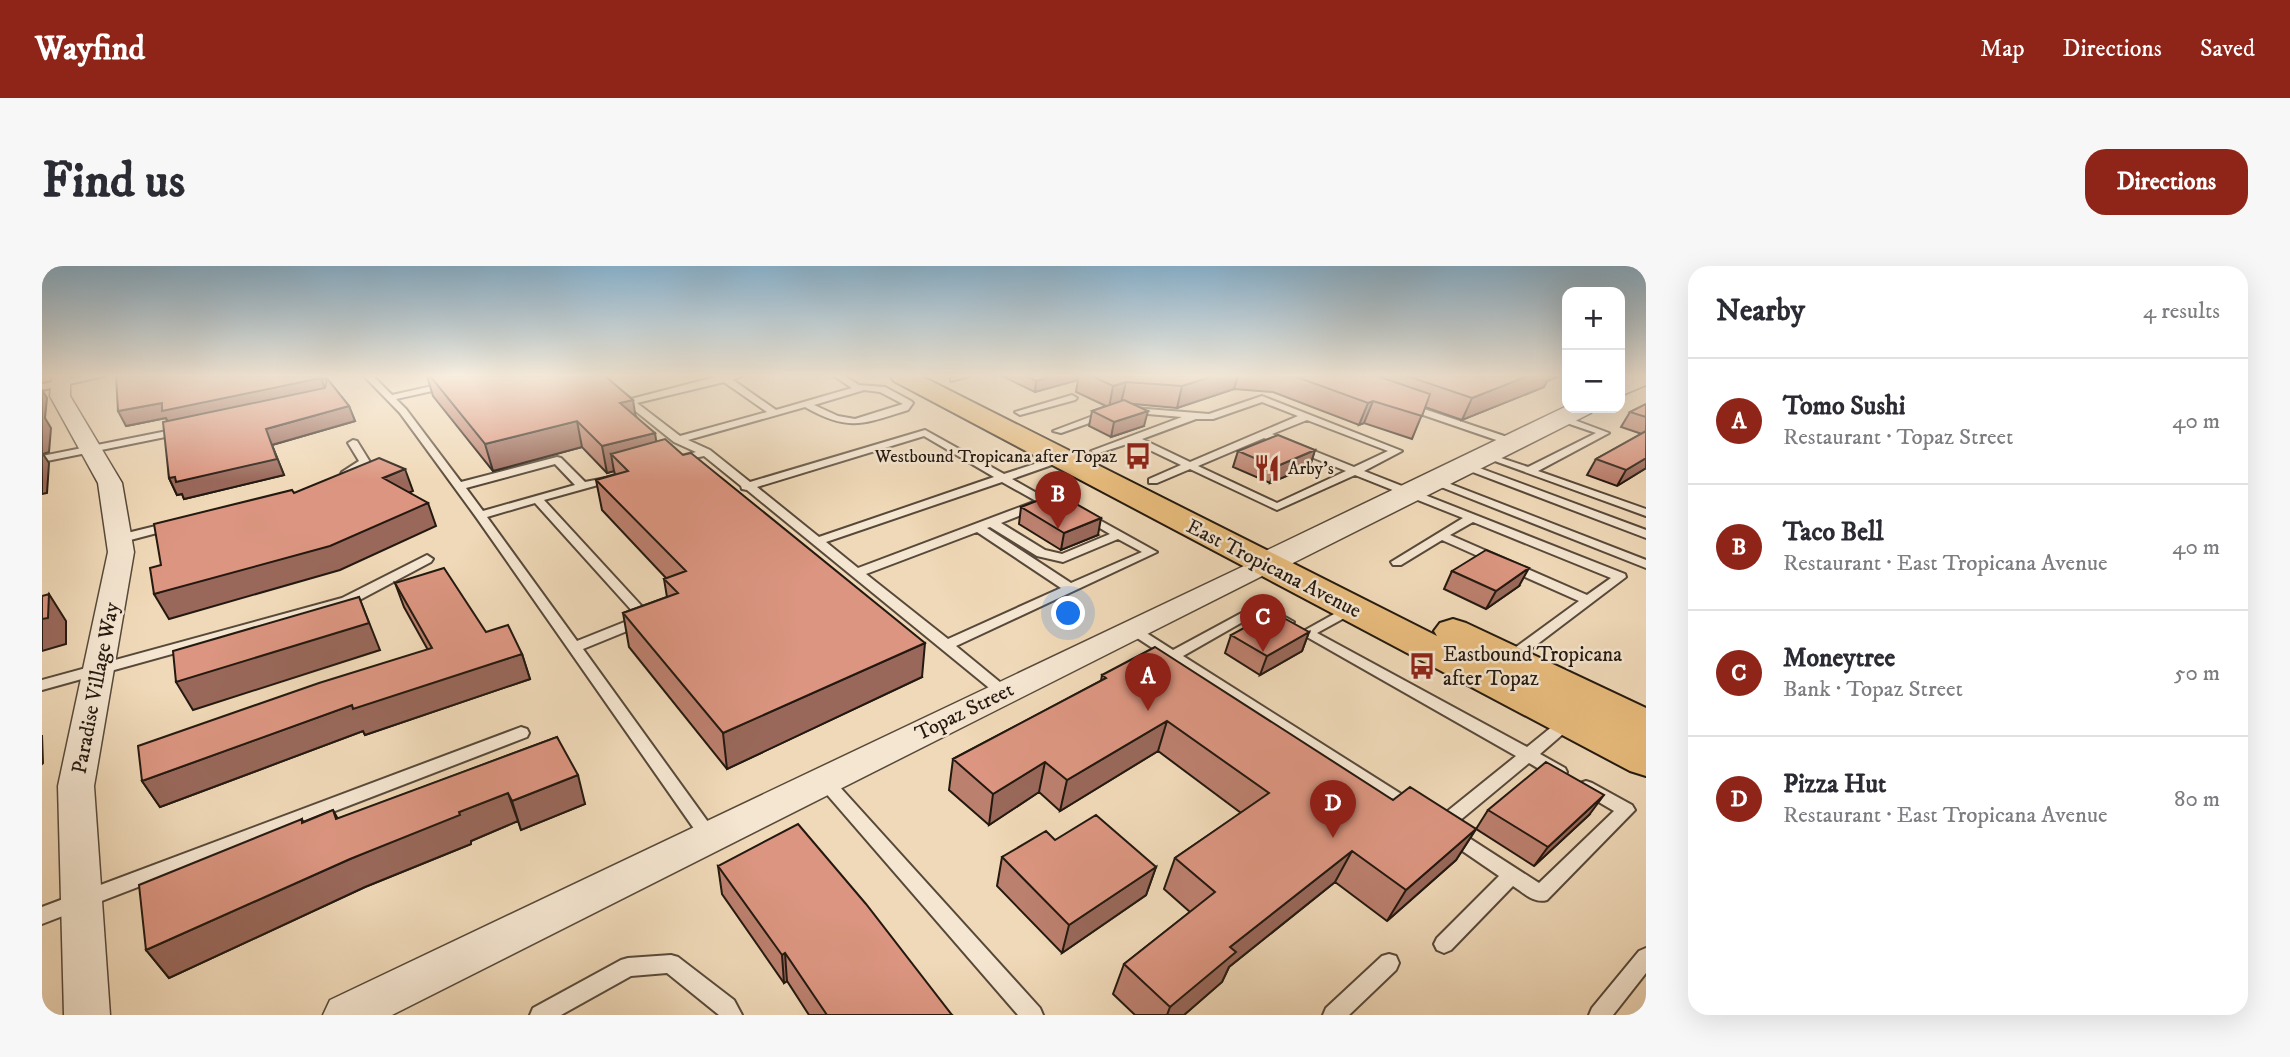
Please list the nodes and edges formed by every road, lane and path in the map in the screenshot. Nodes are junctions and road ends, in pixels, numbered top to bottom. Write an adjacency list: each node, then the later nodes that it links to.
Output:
1 (69, 411): 27 (street, Paradise Village Way)
2 (400, 411): 40 (lane)
3 (641, 411): 23 (lane)
4 (772, 411): 16 (lane)
5 (782, 411): 16 (lane)
6 (817, 411): 7 (lane)
7 (893, 411)
8 (981, 411): 26 (main road, East Tropicana Avenue)
9 (1024, 411): 15 (lane)
10 (1118, 411): 26 (lane)
11 (1146, 411): 18 (lane)
12 (1227, 411): 18 (lane)
13 (1294, 411): 19 (lane)
14 (1420, 411): 24 (lane)
15 (1020, 412): 26 (main road, East Tropicana Avenue)
16 (775, 413): 23 (lane)
17 (1572, 413): 24 (street, Topaz Street); 35 (lane)
18 (1197, 415): 22 (lane)
19 (1307, 416): 21 (lane); 34 (lane)
20 (192, 429): 27 (lane)
21 (1264, 433): 32 (lane); 34 (lane)
22 (1134, 439): 28 (lane); 32 (lane)
23 (678, 440): 29 (lane)
24 (1512, 442): 31 (street, Topaz Street)
25 (353, 443): 38 (lane)
26 (1058, 445): 28 (main road, East Tropicana Avenue); 37 (lane); 56 (main road, East Tropicana Avenue)
27 (91, 449): 30 (lane); 54 (street, Paradise Village Way)
28 (1096, 451): 39 (main road, East Tropicana Avenue)
29 (706, 452): 33 (lane); 43 (lane)
30 (42, 459)
31 (1476, 461): 35 (lane); 42 (street, Topaz Street); 52 (lane)
32 (1187, 464): 34 (lane); 39 (lane)
33 (662, 465)
34 (1354, 471): 42 (lane)
35 (1529, 471): 46 (lane)
36 (622, 475): 41 (lane)
37 (1000, 476): 43 (lane); 45 (lane); 55 (lane)
38 (330, 481)
39 (1153, 481): 56 (main road, East Tropicana Avenue)
40 (460, 486): 41 (lane); 47 (lane)
41 (582, 486): 44 (lane)
42 (1423, 486): 48 (lane); 56 (street, Topaz Street); 59 (lane)
43 (746, 487): 55 (lane)
44 (537, 499): 47 (lane); 67 (lane)
45 (1057, 504): 50 (lane); 51 (lane)
46 (1646, 513)
47 (480, 515): 67 (lane)
48 (1473, 517): 53 (lane); 62 (lane)
49 (181, 524): 54 (lane)
50 (984, 525): 51 (lane); 60 (lane); 61 (lane)
51 (1119, 534): 61 (lane)
52 (1646, 534)
53 (1442, 536): 58 (lane); 62 (lane)
54 (119, 539): 70 (street, Paradise Village Way)
55 (815, 542): 60 (lane)
56 (1279, 557): 63 (main road, East Tropicana Avenue); 64 (street, Topaz Street); 69 (main road, East Tropicana Avenue)
57 (427, 559): 70 (lane)
58 (1397, 562)
59 (1646, 564)
60 (855, 574): 66 (lane)
61 (1071, 589): 66 (lane)
62 (1588, 600): 69 (lane)
63 (1353, 608): 65 (lane); 73 (main road, East Tropicana Avenue)
64 (1132, 630): 68 (lane); 72 (street, Topaz Street)
65 (1307, 633): 68 (lane); 76 (lane)
66 (945, 646): 72 (lane)
67 (574, 647): 80 (lane)
68 (1172, 656): 79 (lane)
69 (1510, 659): 74 (main road, East Tropicana Avenue)
70 (99, 668): 71 (lane); 82 (street, Paradise Village Way)
71 (42, 685)
72 (1004, 692): 78 (street, Topaz Street)
73 (1570, 721): 76 (lane); 77 (main road, East Tropicana Avenue)
74 (1646, 726)
75 (521, 733): 82 (lane)
76 (1529, 755): 79 (lane); 81 (lane)
77 (1646, 760)
78 (823, 779): 80 (street, Topaz Street); 91 (lane)
79 (1440, 827): 81 (lane)
80 (710, 838): 88 (street, Topaz Street)
81 (1512, 875): 84 (lane)
82 (81, 902): 83 (lane); 87 (street, Paradise Village Way)
83 (42, 916)
84 (1444, 944)
85 (1646, 957): 93 (lane)
86 (1389, 963): 92 (lane)
87 (86, 1015)
88 (346, 1015)
89 (541, 1015): 90 (lane)
90 (731, 1015)
91 (1032, 1015)
92 (1334, 1015)
93 (1600, 1015)

